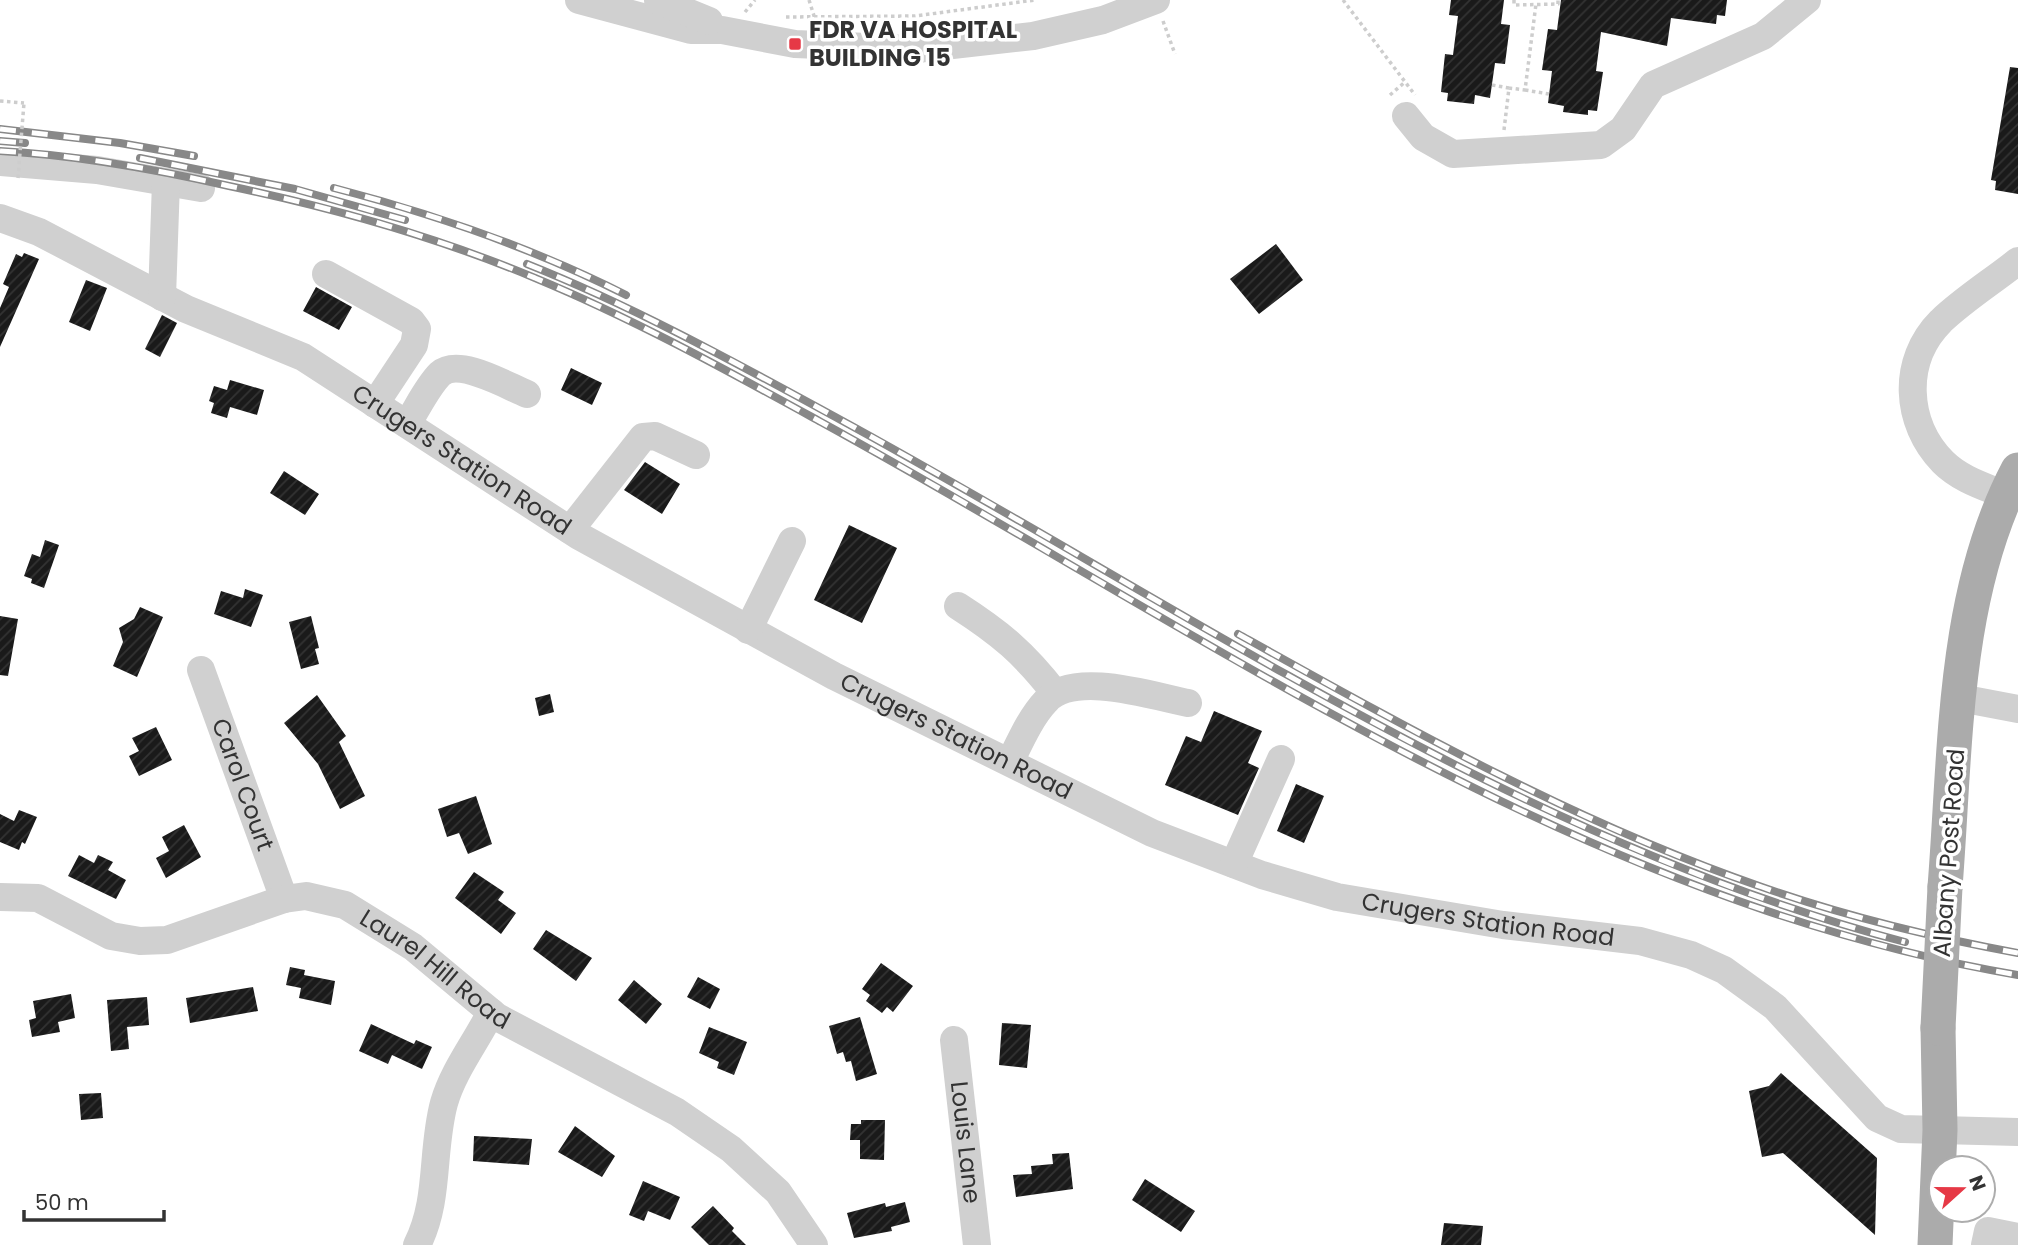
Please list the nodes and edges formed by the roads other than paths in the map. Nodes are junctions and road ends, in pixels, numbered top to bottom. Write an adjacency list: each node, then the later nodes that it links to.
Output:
1 (579, 0): 5 (street)
2 (658, 0): 5 (street)
3 (1807, 0): 6 (street)
4 (1157, 5): 5 (street)
5 (729, 19)
6 (1405, 104)
7 (6, 174): 8 (street)
8 (166, 181): 9 (street); 13 (street)
9 (201, 188)
10 (0, 218): 13 (street, Crugers Station Road)
11 (2018, 261): 18 (street)
12 (326, 274): 15 (street)
13 (162, 297): 15 (street, Crugers Station Road)
14 (527, 394): 16 (street)
15 (375, 404): 16 (street, Crugers Station Road)
16 (407, 424): 19 (street, Crugers Station Road)
17 (696, 455): 19 (street)
18 (2011, 493): 25 (main road, Albany Post Road)
19 (570, 530): 22 (street, Crugers Station Road)
20 (792, 541): 22 (street)
21 (958, 606): 24 (street)
22 (748, 630): 29 (street, Crugers Station Road)
23 (201, 670): 32 (street, Carol Court)
24 (1055, 693): 26 (street); 29 (street)
25 (1960, 698): 27 (street); 35 (main road, Albany Post Road, bridge)
26 (1188, 703)
27 (2018, 709)
28 (1281, 759): 30 (street)
29 (1010, 762): 30 (street, Crugers Station Road)
30 (1234, 864): 35 (street, Crugers Station Road)
31 (0, 897): 32 (street, Laurel Hill Road)
32 (284, 899): 33 (street, Laurel Hill Road)
33 (491, 1012): 38 (street); 39 (street, Laurel Hill Road)
34 (954, 1040): 40 (street, Louis Lane)
35 (1940, 1130): 36 (street, Crugers Station Road); 41 (main road, Albany Post Road)
36 (2018, 1132)
37 (2018, 1237): 42 (street)
38 (417, 1245)
39 (814, 1245)
40 (977, 1245)
41 (1935, 1245)
42 (1985, 1245)

